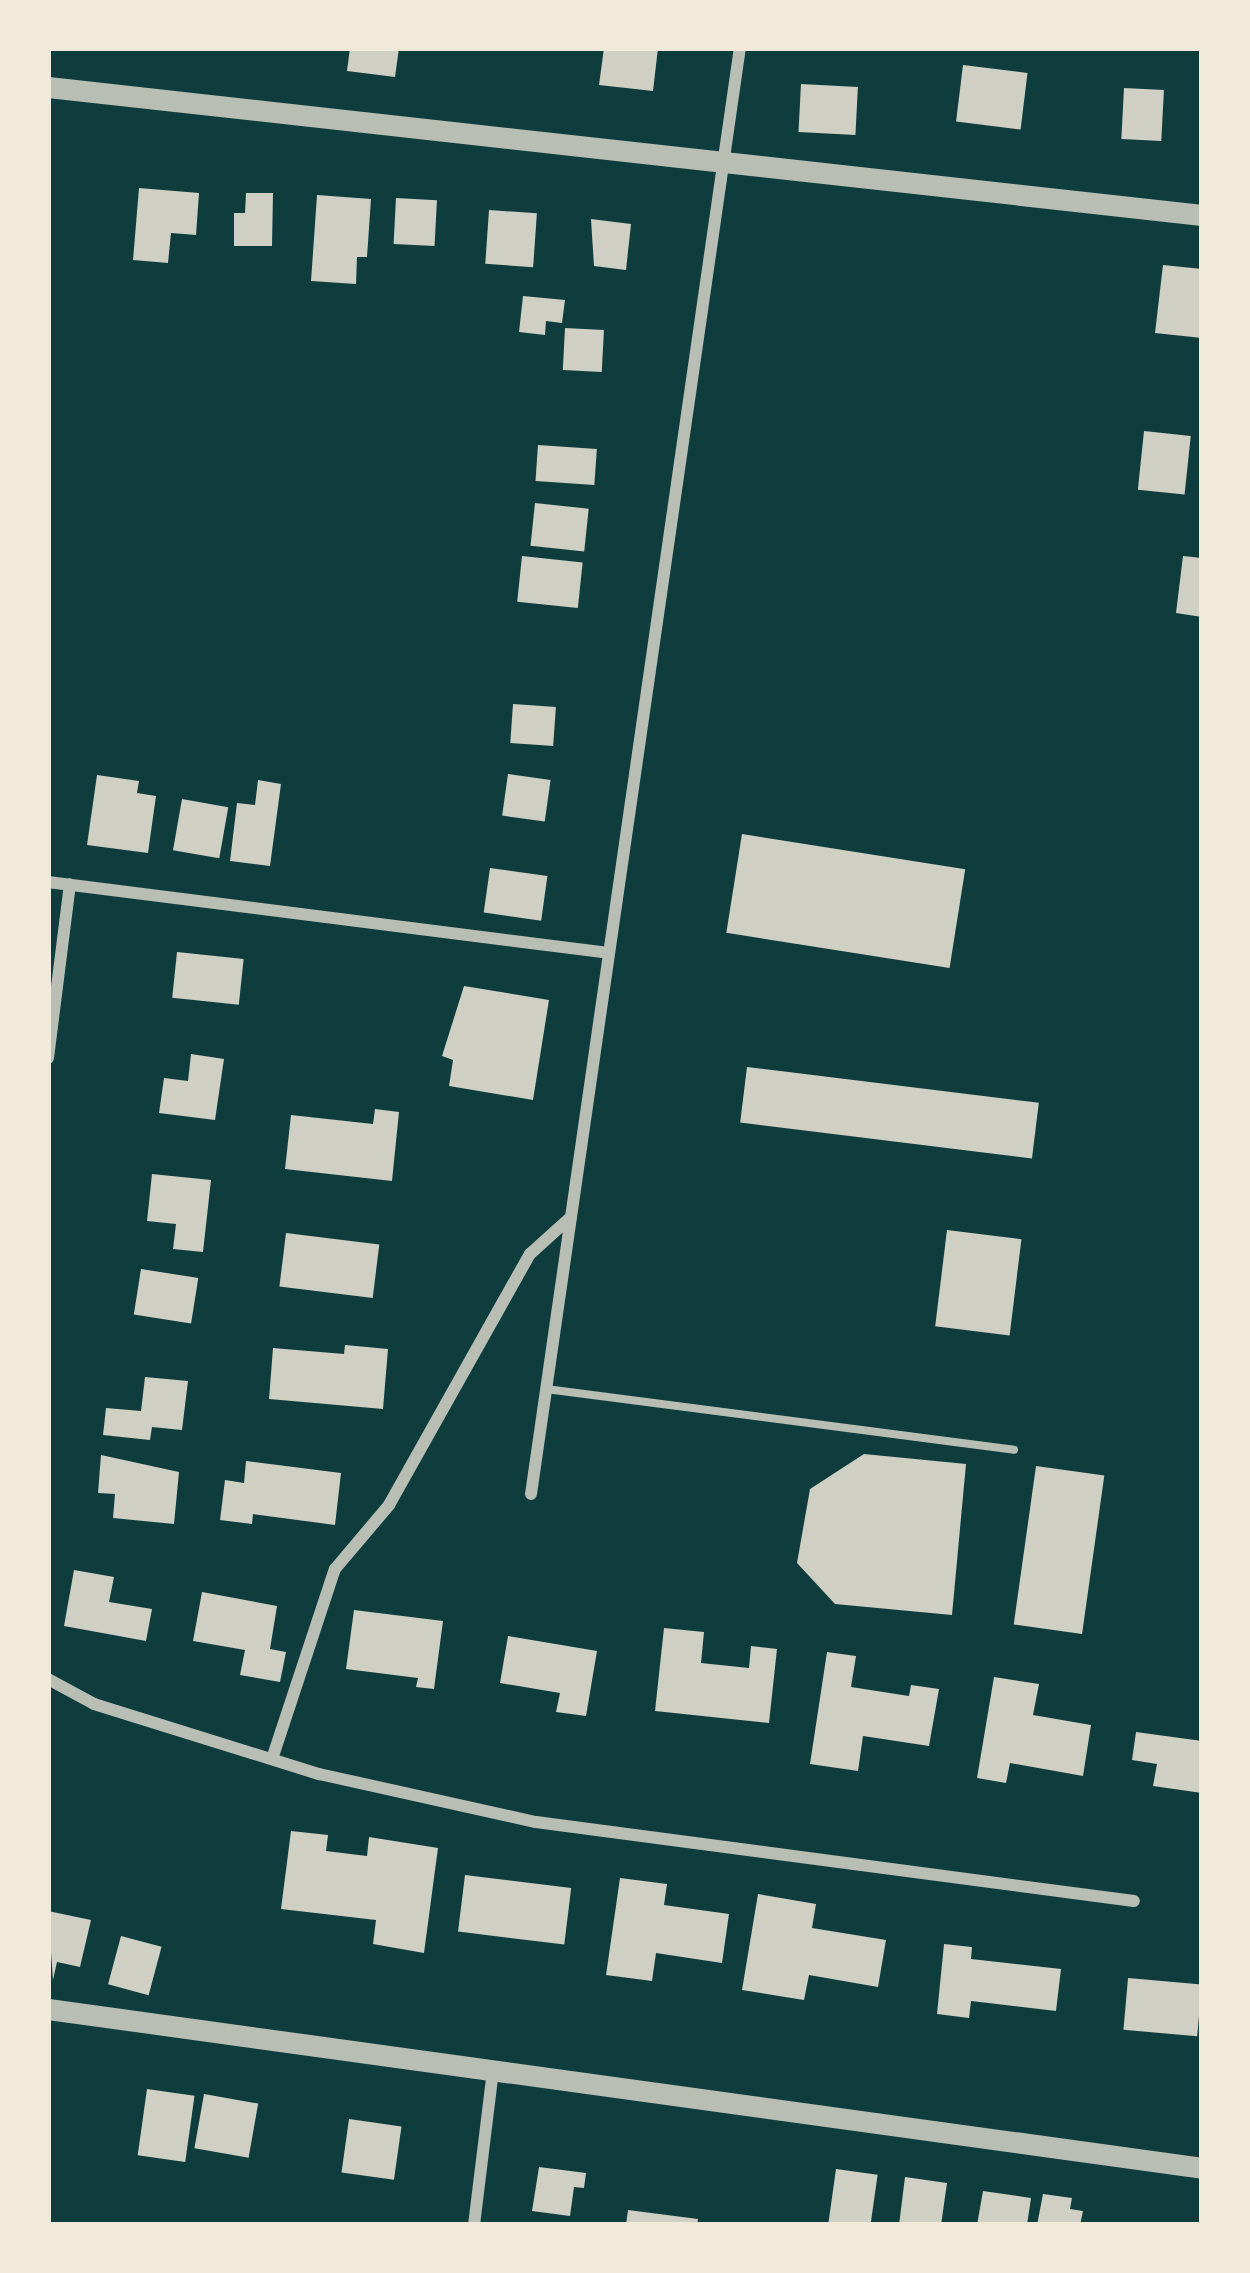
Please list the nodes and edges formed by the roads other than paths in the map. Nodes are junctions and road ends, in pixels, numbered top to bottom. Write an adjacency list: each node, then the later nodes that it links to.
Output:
1 (740, 48): 3 (street)
2 (48, 87): 3 (street)
3 (724, 158): 4 (street); 7 (street)
4 (1202, 215)
5 (48, 882): 6 (street)
6 (70, 884): 7 (street); 8 (street)
7 (609, 953): 9 (street)
8 (48, 1058)
9 (571, 1217): 10 (street); 14 (street)
10 (546, 1389): 11 (lane); 12 (street)
11 (1014, 1450)
12 (531, 1494)
13 (48, 1678): 14 (street)
14 (272, 1760): 15 (street)
15 (1134, 1901)
16 (48, 2008): 17 (street)
17 (493, 2070): 18 (street); 19 (street)
18 (1202, 2168)
19 (474, 2225)

